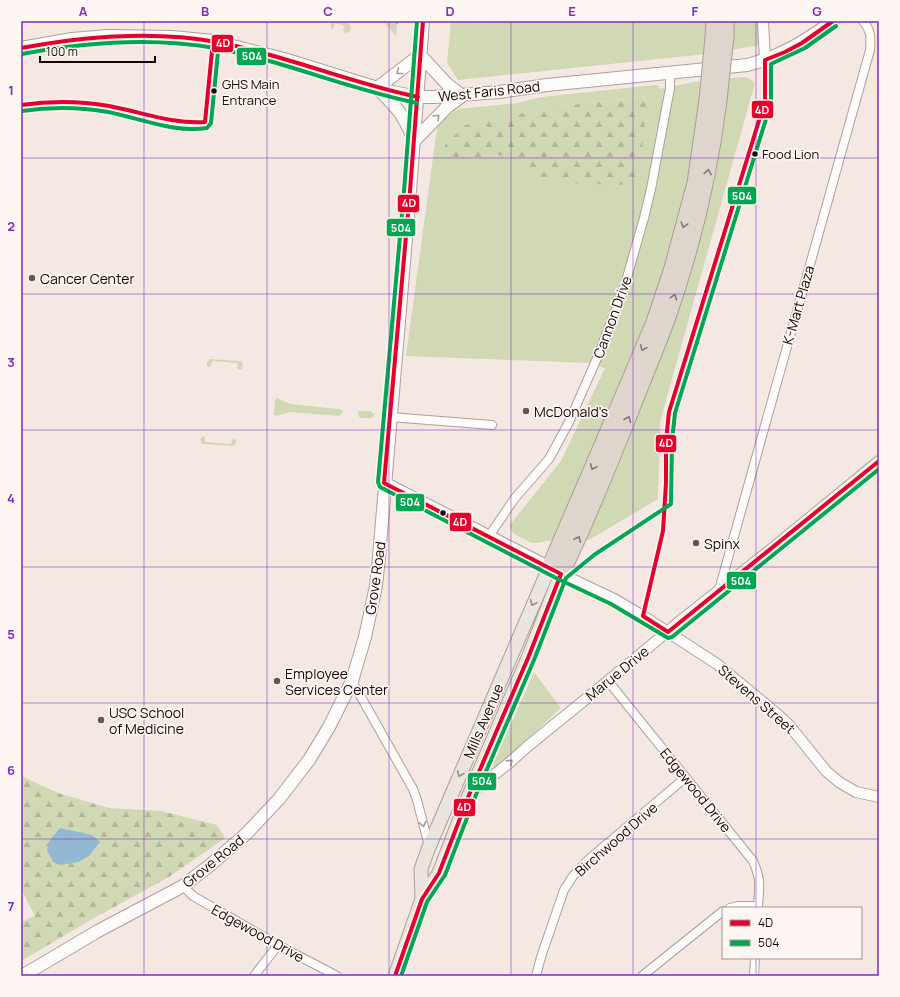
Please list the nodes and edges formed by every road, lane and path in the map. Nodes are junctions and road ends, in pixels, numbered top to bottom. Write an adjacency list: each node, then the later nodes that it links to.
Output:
1 (423, 21): 9 (main road, Grove Road)
2 (714, 21): 7 (highway)
3 (726, 21): 7 (highway)
4 (764, 21): 10 (street)
5 (833, 21): 10 (main road, West Faris Road)
6 (863, 21): 22 (street, K-Mart Plaza)
7 (719, 37): 21 (highway, bridge)
8 (21, 48): 12 (main road, West Faris Road)
9 (420, 55): 12 (main road, one-way to 12); 13 (main road); 14 (main road, Grove Road)
10 (765, 60): 11 (main road, West Faris Road)
11 (670, 72): 13 (main road, West Faris Road); 20 (street, Cannon Drive)
12 (377, 88): 14 (main road, West Faris Road); 15 (main road)
13 (462, 96): 14 (main road, West Faris Road); 15 (main road, one-way to 13)
14 (418, 97): 15 (main road, Grove Road)
15 (414, 141): 16 (main road, Grove Road)
16 (390, 418): 17 (street); 19 (main road, Grove Road)
17 (492, 425)
18 (879, 461): 22 (street, Marue Drive)
19 (384, 483): 20 (main road); 24 (main road, Grove Road)
20 (489, 536): 21 (main road)
21 (555, 571): 23 (street, Stevens Street); 27 (main road, Mills Avenue); 29 (main road, Mills Avenue, one-way to 29)
22 (719, 590): 23 (street, Marue Drive)
23 (668, 632): 25 (street, Marue Drive); 28 (street, Stevens Street)
24 (352, 681): 29 (street, one-way to 29); 30 (main road, Grove Road)
25 (608, 681): 26 (street, Edgewood Drive); 27 (street, Marue Drive, one-way to 25)
26 (685, 778): 33 (street, Edgewood Drive); 41 (street, Birchwood Drive)
27 (469, 795): 31 (main road, Mills Avenue)
28 (879, 797)
29 (429, 847): 31 (main road, Mills Avenue)
30 (183, 886): 35 (street, Edgewood Drive); 37 (main road, Grove Road)
31 (422, 899): 40 (main road, Mills Avenue)
32 (734, 907): 33 (street)
33 (758, 907)
34 (722, 912): 42 (street)
35 (278, 945): 38 (street); 39 (street, Edgewood Drive)
36 (755, 959): 43 (street)
37 (22, 976)
38 (254, 976)
39 (337, 976)
40 (395, 976)
41 (536, 976)
42 (642, 976)
43 (754, 976)

